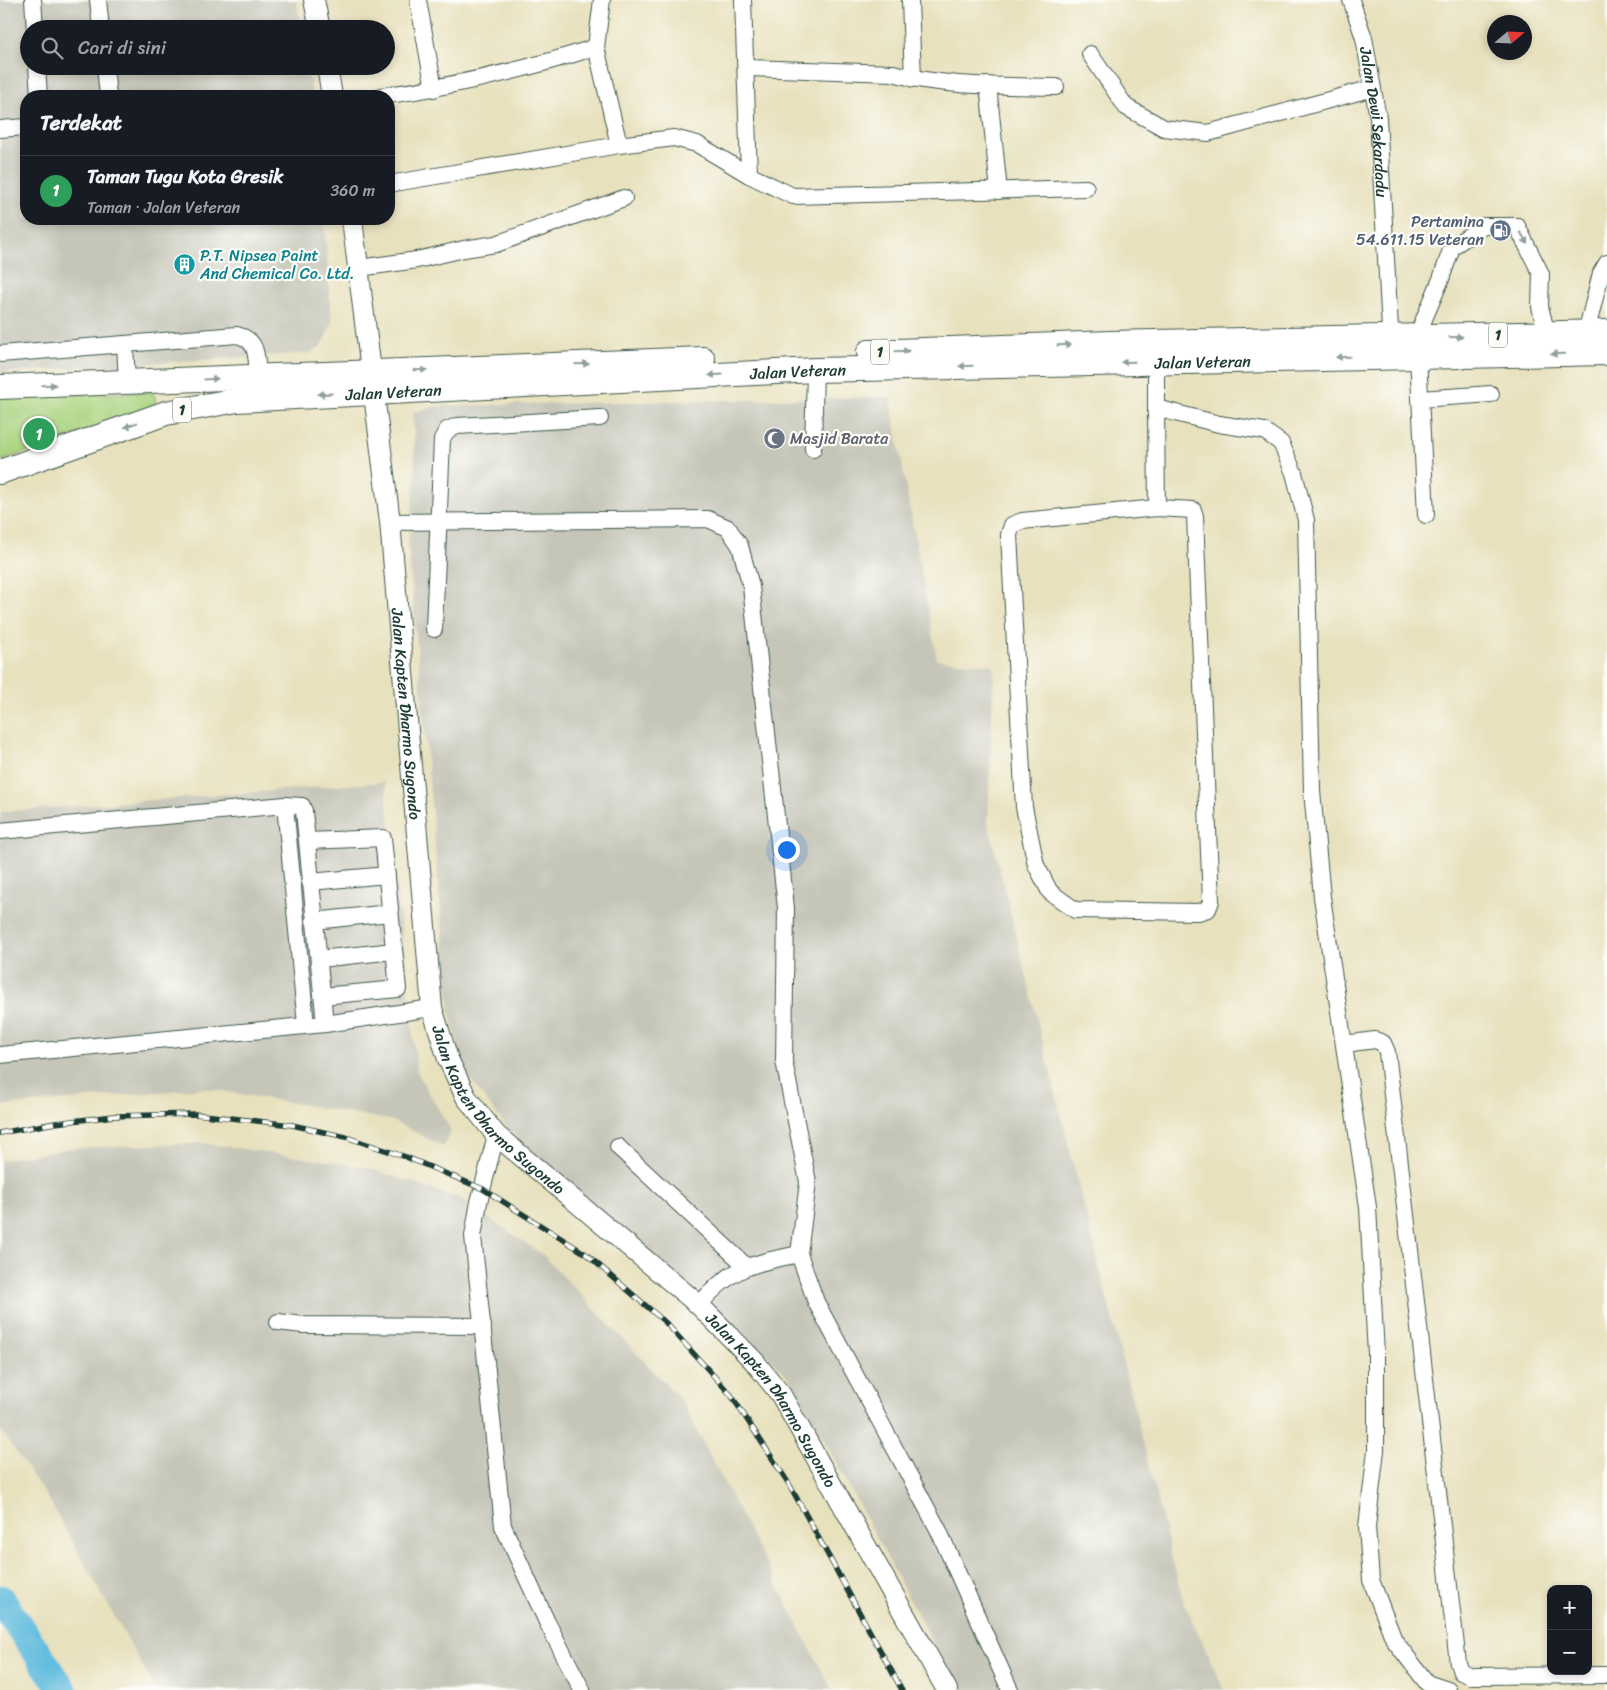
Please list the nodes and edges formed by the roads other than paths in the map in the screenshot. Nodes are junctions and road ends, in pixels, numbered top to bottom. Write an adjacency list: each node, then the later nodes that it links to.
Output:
1 (33, 0): 9 (street)
2 (98, 0): 10 (street)
3 (314, 0): 11 (main road)
4 (418, 0): 22 (street)
5 (602, 0): 12 (street)
6 (744, 0): 14 (street)
7 (910, 0): 18 (street)
8 (1351, 0): 21 (street, Jalan Dewi Sekardadu)
9 (34, 20)
10 (100, 20)
11 (318, 20)
12 (596, 47): 22 (street); 29 (street)
13 (1090, 54): 21 (street)
14 (747, 68): 18 (street); 30 (street)
15 (38, 75): 23 (street)
16 (106, 75): 24 (street)
17 (328, 75): 25 (main road)
18 (913, 79): 19 (street)
19 (988, 85): 20 (street); 33 (street)
20 (1056, 87)
21 (1373, 88): 41 (street, Jalan Dewi Sekardadu)
22 (434, 89): 26 (street)
23 (39, 90)
24 (107, 90)
25 (331, 90)
26 (395, 94)
27 (20, 127): 28 (street)
28 (0, 129)
29 (618, 144): 30 (street); 31 (street)
30 (749, 175): 33 (street)
31 (395, 183)
32 (1086, 188): 33 (street)
33 (999, 191)
34 (624, 198): 37 (street)
35 (353, 225): 37 (main road, Jalan Kapten Dharmo Sugondo)
36 (1607, 263): 38 (street)
37 (359, 268): 50 (main road, Jalan Kapten Dharmo Sugondo)
38 (1596, 332): 39 (highway, Jalan Veteran / 1)
39 (1547, 334): 42 (highway, Jalan Veteran / 1, one-way to 39); 42 (street, one-way to 39)
40 (125, 344): 44 (street); 47 (street); 48 (street)
41 (1391, 347): 42 (highway, Jalan Veteran / 1); 45 (highway, Jalan Veteran / 1, one-way to 45); 50 (highway, Jalan Veteran / 1, one-way to 41)
42 (1417, 347): 43 (highway, Jalan Veteran / 1, one-way to 42); 53 (street)
43 (1607, 353)
44 (0, 354)
45 (1156, 362): 46 (highway, Jalan Veteran / 1, one-way to 46); 54 (street)
46 (815, 370): 50 (highway, Jalan Veteran / 1, one-way to 50); 57 (street)
47 (258, 376): 49 (highway, Jalan Veteran / 1, one-way to 47); 50 (highway, Jalan Veteran / 1)
48 (127, 382): 49 (highway, Jalan Veteran / 1); 51 (highway, Jalan Veteran / 1, one-way to 48)
49 (161, 382): 55 (highway)
50 (372, 382): 55 (highway, Jalan Veteran / 1, one-way to 55); 61 (main road, Jalan Kapten Dharmo Sugondo)
51 (0, 387)
52 (1491, 394): 53 (street)
53 (1420, 399): 60 (street)
54 (1156, 408): 59 (street); 77 (street)
55 (166, 413): 58 (highway, Jalan Veteran / 1, one-way to 58)
56 (600, 418): 62 (street)
57 (813, 449)
58 (0, 472)
59 (1157, 508): 59 (street)
60 (1426, 515)
61 (390, 522): 62 (street); 74 (main road, Jalan Kapten Dharmo Sugondo)
62 (439, 522): 63 (street); 81 (street)
63 (434, 629)
64 (285, 805): 65 (street); 66 (street); 76 (street)
65 (0, 831)
66 (307, 841): 67 (street); 68 (street)
67 (386, 875): 68 (street); 69 (street)
68 (310, 882): 70 (street)
69 (390, 913): 70 (street); 71 (street)
70 (314, 921): 72 (street)
71 (394, 951): 72 (street); 73 (street)
72 (318, 958): 73 (street)
73 (322, 996): 75 (street)
74 (432, 1008): 75 (street); 79 (main road, Jalan Kapten Dharmo Sugondo)
75 (325, 1024): 76 (street)
76 (306, 1025): 78 (street)
77 (1344, 1044): 86 (street); 90 (street)
78 (0, 1055)
79 (496, 1135): 83 (main road, Jalan Kapten Dharmo Sugondo); 85 (street)
80 (618, 1147): 82 (street)
81 (799, 1254): 82 (street); 89 (street)
82 (746, 1266): 83 (street)
83 (700, 1305): 88 (main road, Jalan Kapten Dharmo Sugondo)
84 (278, 1322): 85 (street)
85 (483, 1326): 87 (street)
86 (1607, 1675)
87 (582, 1690)
88 (947, 1690)
89 (1010, 1690)
90 (1448, 1690)

